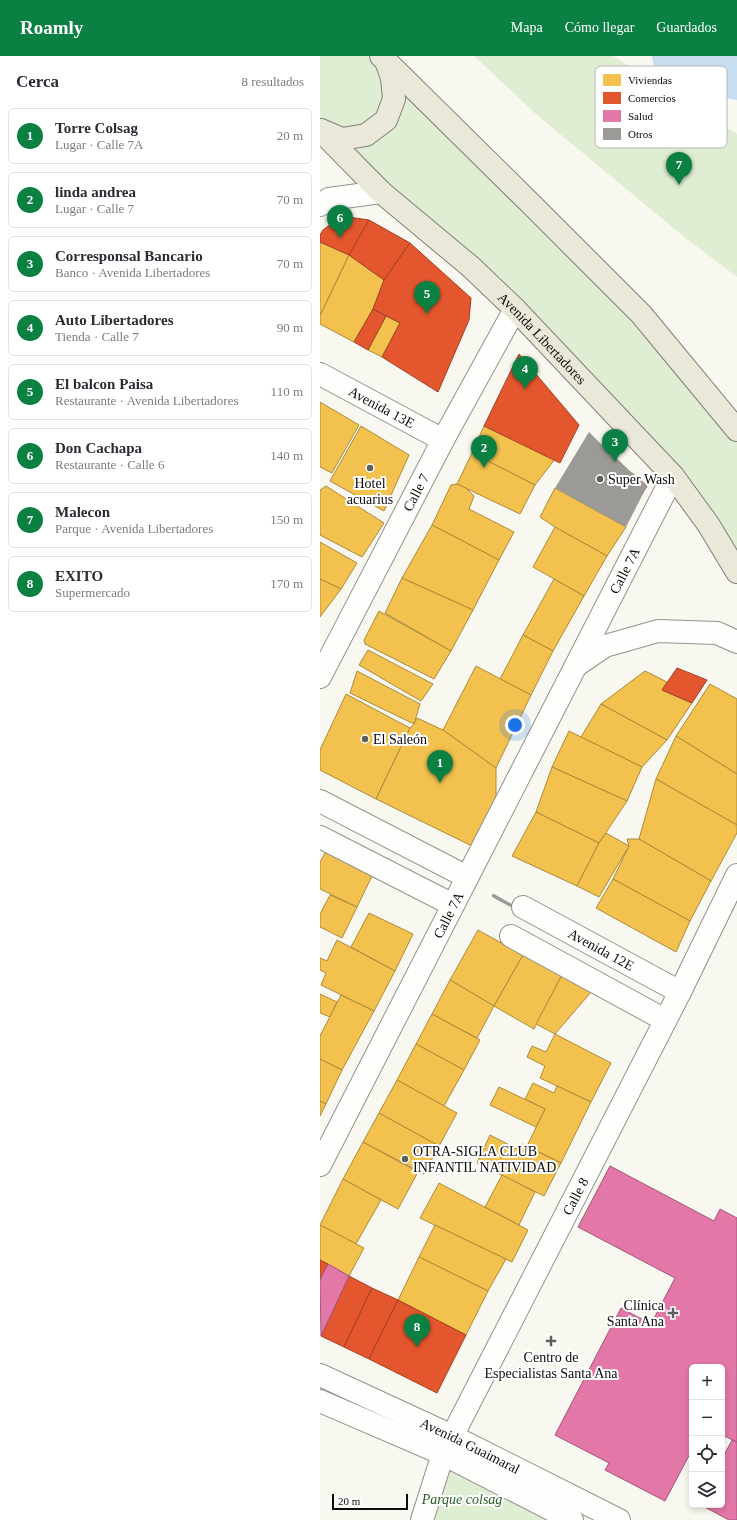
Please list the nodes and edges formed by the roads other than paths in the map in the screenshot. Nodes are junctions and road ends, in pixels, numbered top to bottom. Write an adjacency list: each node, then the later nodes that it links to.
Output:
1 (383, 58): 2 (main road); 7 (main road)
2 (320, 130): 3 (main road, Avenida Libertadores)
3 (381, 192): 4 (street); 5 (main road, Avenida Libertadores)
4 (320, 205)
5 (515, 309): 8 (street, Calle 7); 9 (main road, Avenida Libertadores)
6 (320, 374): 8 (street, Avenida 13E)
7 (737, 430)
8 (443, 440): 13 (street, Calle 7)
9 (673, 476): 10 (main road, Avenida Libertadores); 12 (street, Calle 7A)
10 (737, 572)
11 (737, 642): 12 (street, Calle 7A)
12 (576, 665): 17 (street, Calle 7A)
13 (320, 677)
14 (320, 801): 17 (street)
15 (320, 837): 18 (street)
16 (737, 875): 21 (street, Calle 8)
17 (467, 877): 18 (street, Calle 7A)
18 (453, 905): 23 (street, Calle 7A)
19 (523, 907): 21 (street, Avenida 12E)
20 (511, 936): 22 (street)
21 (680, 992): 22 (street, Calle 8)
22 (665, 1020): 26 (street, Calle 8)
23 (320, 1165)
24 (320, 1375): 26 (street, Avenida Guaimaral)
25 (320, 1401): 26 (street, Avenida Guaimaral)
26 (447, 1445): 27 (street, Calle 8); 28 (street, Avenida Guaimaral); 29 (street, Avenida Guaimaral)
27 (422, 1520)
28 (572, 1520)
29 (619, 1520)

